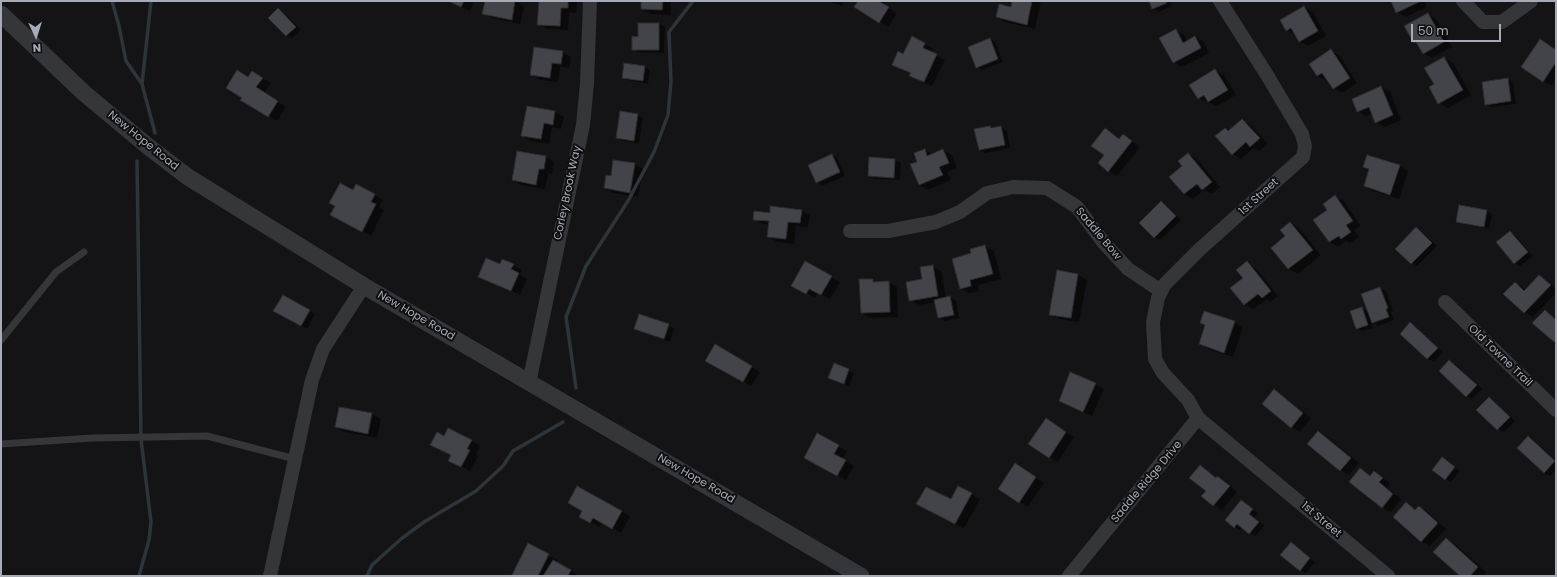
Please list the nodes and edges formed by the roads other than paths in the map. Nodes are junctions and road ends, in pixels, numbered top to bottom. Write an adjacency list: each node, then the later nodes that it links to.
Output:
1 (590, 1): 12 (street, Corley Brook Way)
2 (1220, 1): 9 (street, 1st Street)
3 (1463, 1): 4 (street)
4 (1531, 1)
5 (1, 14): 8 (street, New Hope Road)
6 (850, 231): 9 (street, Saddle Bow)
7 (84, 252): 11 (lane)
8 (364, 286): 12 (street, New Hope Road); 16 (street)
9 (1161, 291): 14 (street, 1st Street)
10 (1445, 302): 13 (street, Old Towne Trail)
11 (1, 340)
12 (529, 383): 18 (street, New Hope Road)
13 (1556, 410)
14 (1198, 418): 19 (street, Saddle Ridge Drive); 20 (street, 1st Street)
15 (1, 444): 16 (lane)
16 (295, 459): 17 (street)
17 (270, 576)
18 (861, 576)
19 (1069, 576)
20 (1388, 576)

